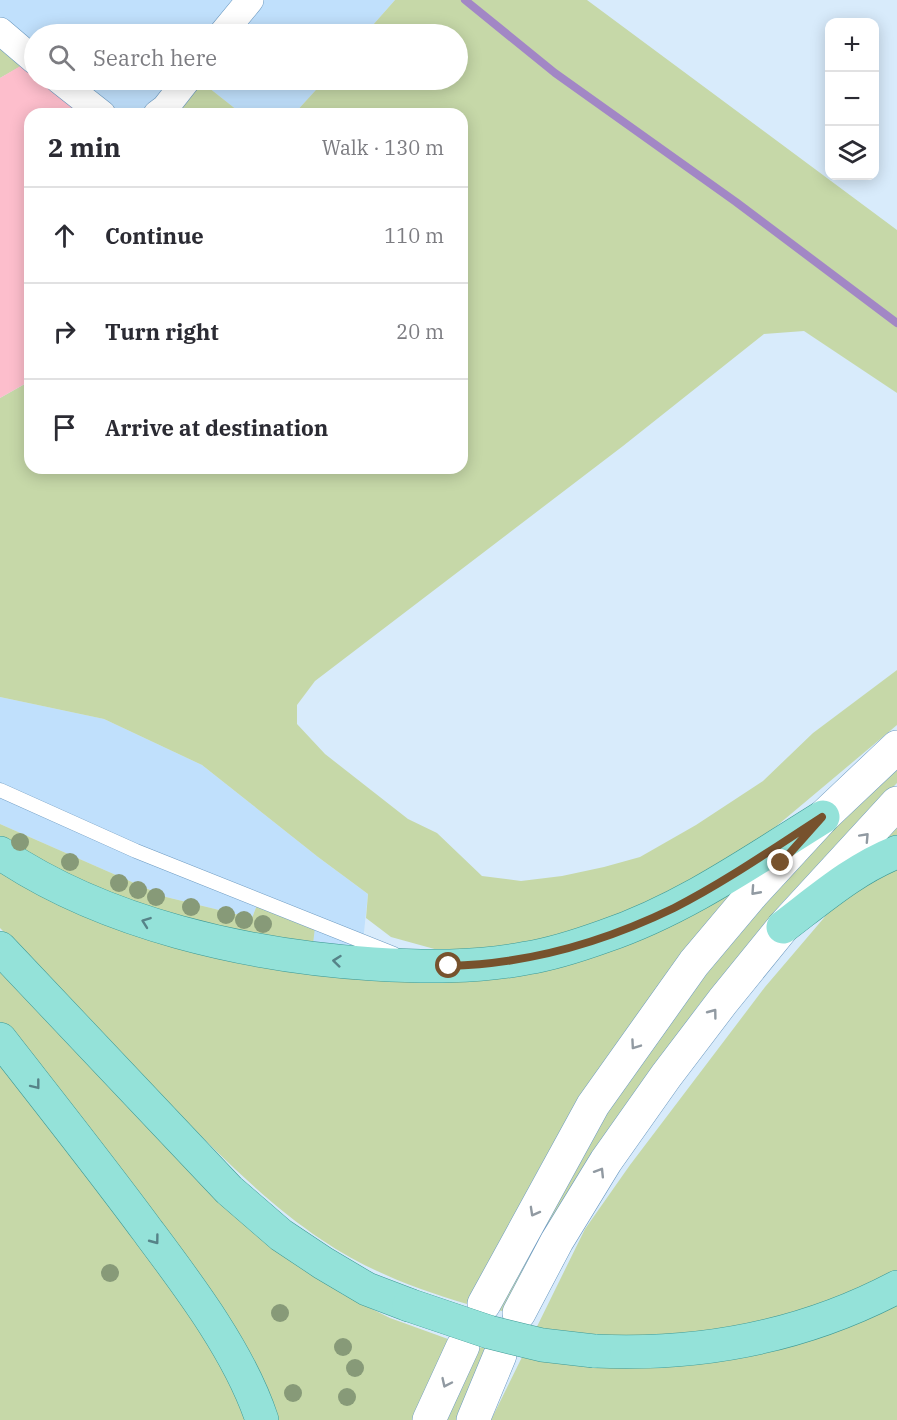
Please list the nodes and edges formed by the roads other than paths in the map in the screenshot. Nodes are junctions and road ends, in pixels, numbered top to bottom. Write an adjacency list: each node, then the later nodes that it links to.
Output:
1 (250, 0): 2 (street)
2 (230, 24)
3 (0, 31): 4 (street)
4 (24, 51)
5 (72, 90): 7 (street)
6 (179, 90): 8 (street)
7 (94, 108)
8 (165, 108)
9 (897, 747): 12 (street)
10 (0, 790): 17 (lane)
11 (897, 803): 15 (street, one-way to 11)
12 (822, 817): 17 (main road); 20 (street, one-way to 20)
13 (897, 852): 15 (main road)
14 (0, 853): 17 (main road, one-way to 14)
15 (783, 927): 21 (street, one-way to 15)
16 (0, 948): 19 (main road, bridge)
17 (423, 966)
18 (0, 1039): 24 (main road, one-way to 24)
19 (897, 1287)
20 (484, 1304)
21 (519, 1314)
22 (463, 1346): 25 (street, one-way to 25)
23 (500, 1355): 26 (street)
24 (262, 1420)
25 (429, 1420)
26 (473, 1420)

